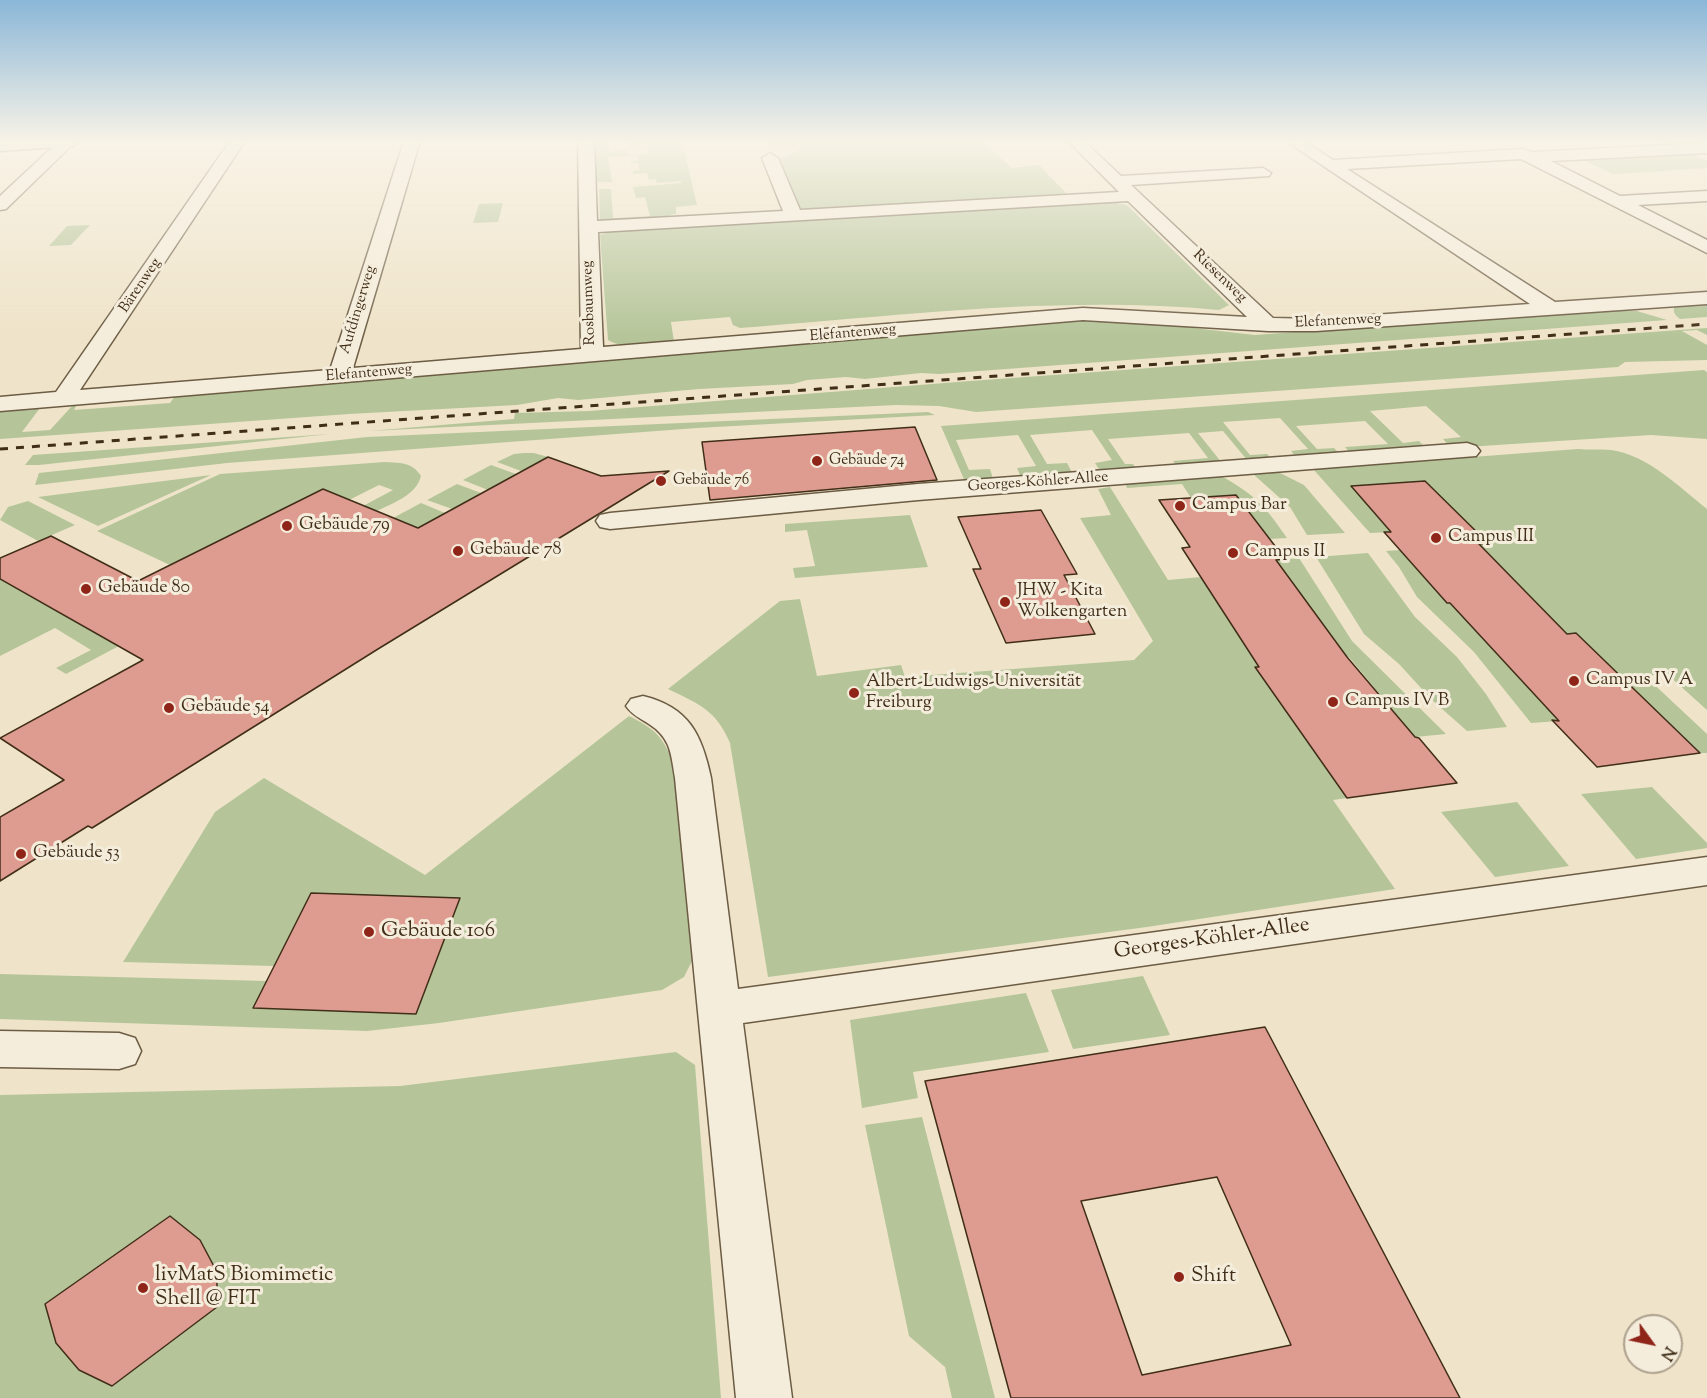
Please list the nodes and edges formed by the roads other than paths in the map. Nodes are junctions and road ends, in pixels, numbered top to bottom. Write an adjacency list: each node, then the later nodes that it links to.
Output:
1 (194, 206): 17 (street, Bärenweg)
2 (391, 206): 16 (street, Aufdingerweg)
3 (587, 206): 10 (street, Rosbaumweg)
4 (789, 206): 9 (street)
5 (949, 206): 9 (street)
6 (1143, 206): 14 (street, Riesenweg)
7 (1393, 206): 13 (street)
8 (1626, 206): 11 (street)
9 (793, 215): 10 (street)
10 (587, 227): 15 (street, Rosbaumweg)
11 (1707, 247)
12 (1707, 298): 13 (street, Elefantenweg)
13 (1551, 309): 14 (street, Elefantenweg)
14 (1268, 325): 15 (street, Elefantenweg)
15 (592, 356): 16 (street, Elefantenweg)
16 (339, 376): 17 (street, Elefantenweg)
17 (62, 400): 18 (street, Elefantenweg)
18 (0, 404)
19 (1467, 451): 20 (street, Georges-Köhler-Allee)
20 (610, 521)
21 (643, 706): 23 (street)
22 (1707, 871): 23 (street, Georges-Köhler-Allee)
23 (718, 1009): 26 (street)
24 (0, 1049): 25 (street)
25 (119, 1051)
26 (764, 1398)

